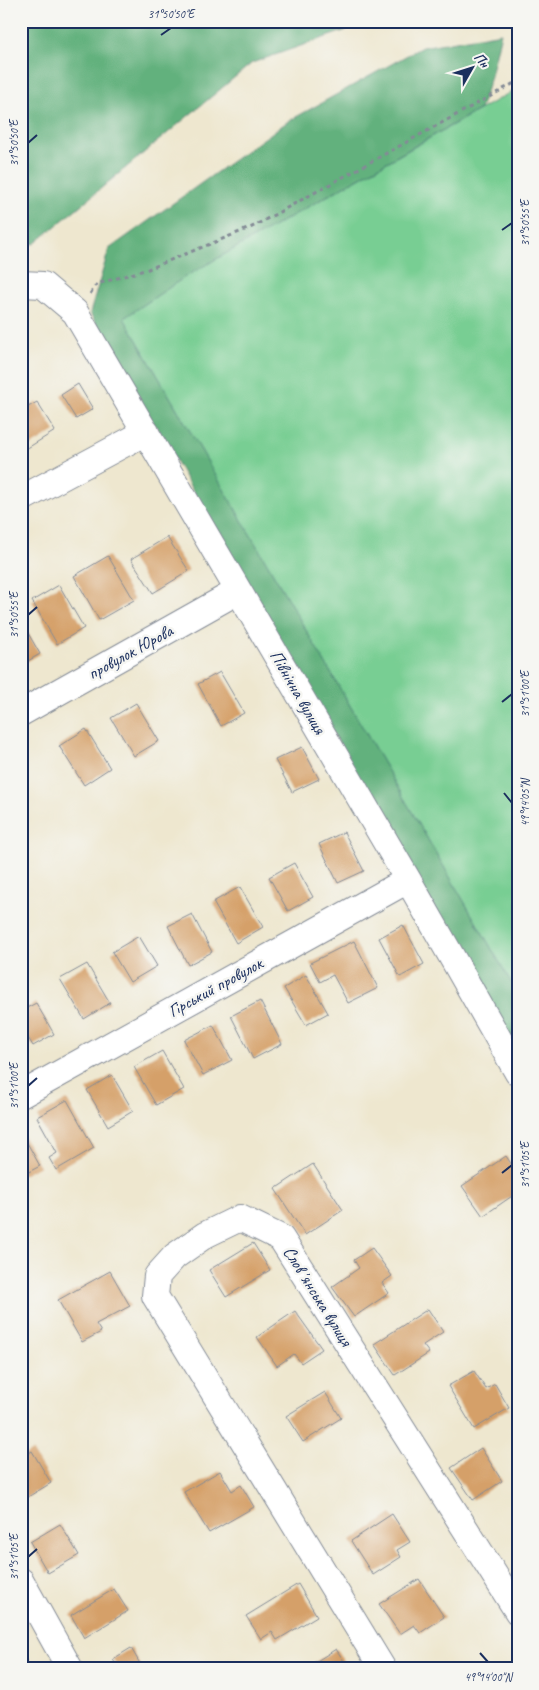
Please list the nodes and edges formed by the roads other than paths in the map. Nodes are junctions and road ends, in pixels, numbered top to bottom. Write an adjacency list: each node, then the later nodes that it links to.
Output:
1 (21, 284): 2 (street, Північна вулиця)
2 (146, 432): 3 (street); 4 (street, Північна вулиця)
3 (21, 499)
4 (238, 591): 5 (street, провулок Юрова); 6 (street, Північна вулиця)
5 (21, 713)
6 (408, 880): 7 (street, Північна вулиця); 8 (street, Гірський провулок)
7 (518, 1073)
8 (21, 1095)
9 (21, 1581): 11 (street)
10 (518, 1612): 12 (street, Словʼянська вулиця)
11 (70, 1669)
12 (383, 1669)

